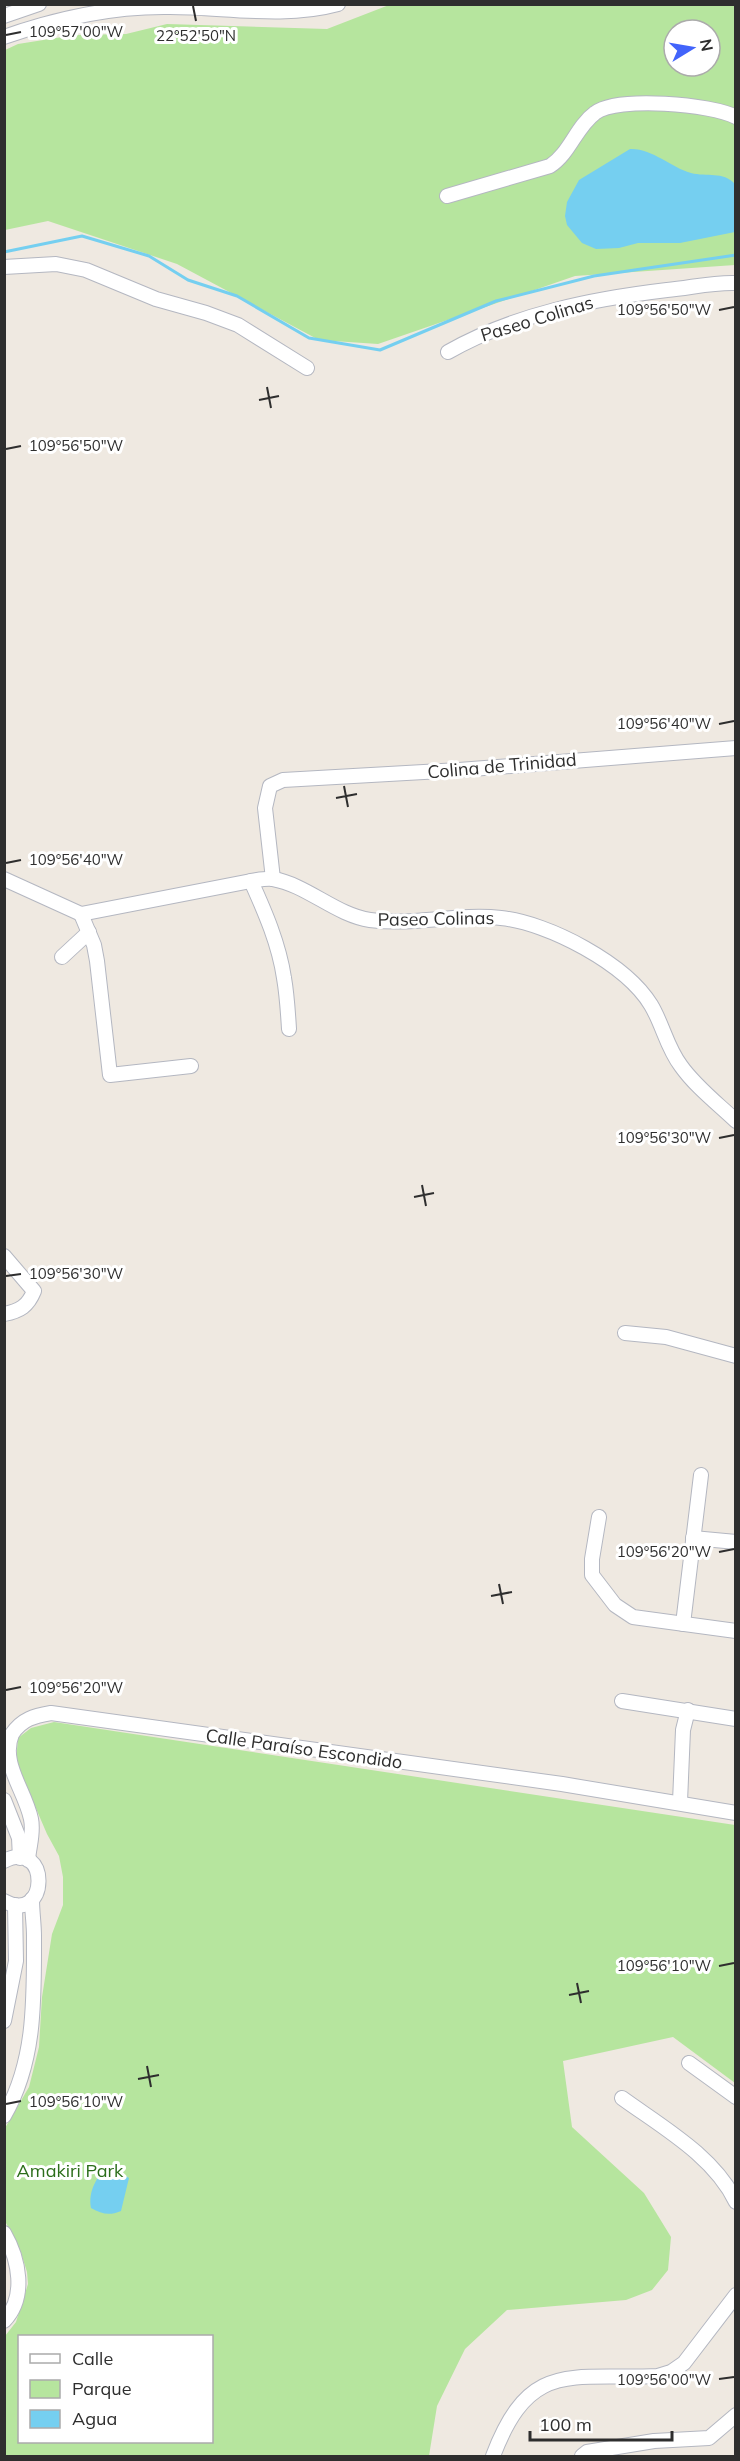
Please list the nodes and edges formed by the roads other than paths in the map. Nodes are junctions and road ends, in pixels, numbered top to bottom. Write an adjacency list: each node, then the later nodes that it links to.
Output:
1 (39, 4): 3 (street)
2 (338, 4): 4 (street)
3 (4, 16)
4 (4, 37)
5 (735, 117): 6 (street)
6 (447, 196)
7 (4, 267): 10 (street)
8 (735, 283): 9 (street, Paseo Colinas)
9 (448, 352)
10 (307, 368)
11 (735, 748): 13 (street, Colina de Trinidad)
12 (4, 879): 15 (street)
13 (273, 879): 14 (street, Paseo Colinas); 20 (street, Paseo Colinas)
14 (251, 881): 15 (street, Paseo Colinas); 18 (street)
15 (81, 914): 16 (street)
16 (89, 932): 17 (street); 19 (street)
17 (62, 957)
18 (289, 1029)
19 (191, 1066)
20 (735, 1121)
21 (4, 1256): 22 (street)
22 (4, 1314)
23 (625, 1333): 24 (street)
24 (735, 1356)
25 (701, 1475): 27 (street)
26 (599, 1517): 29 (street)
27 (693, 1538): 28 (street); 29 (street)
28 (735, 1542)
29 (683, 1624): 30 (street)
30 (735, 1631)
31 (622, 1701): 32 (street)
32 (688, 1710): 33 (street); 35 (street)
33 (735, 1719)
34 (4, 1800): 37 (street)
35 (680, 1802): 36 (street, Calle Paraíso Escondido); 37 (street, Calle Paraíso Escondido)
36 (735, 1813)
37 (24, 1859): 38 (street); 39 (street)
38 (4, 1861)
39 (32, 1899): 40 (street); 45 (street)
40 (10, 1903): 41 (street)
41 (4, 2021)
42 (689, 2063): 43 (street)
43 (735, 2097)
44 (622, 2098): 46 (street)
45 (4, 2116)
46 (735, 2202)
47 (4, 2233): 49 (street)
48 (735, 2295): 51 (street)
49 (7, 2310)
50 (735, 2415): 52 (street)
51 (493, 2457)
52 (582, 2457)

